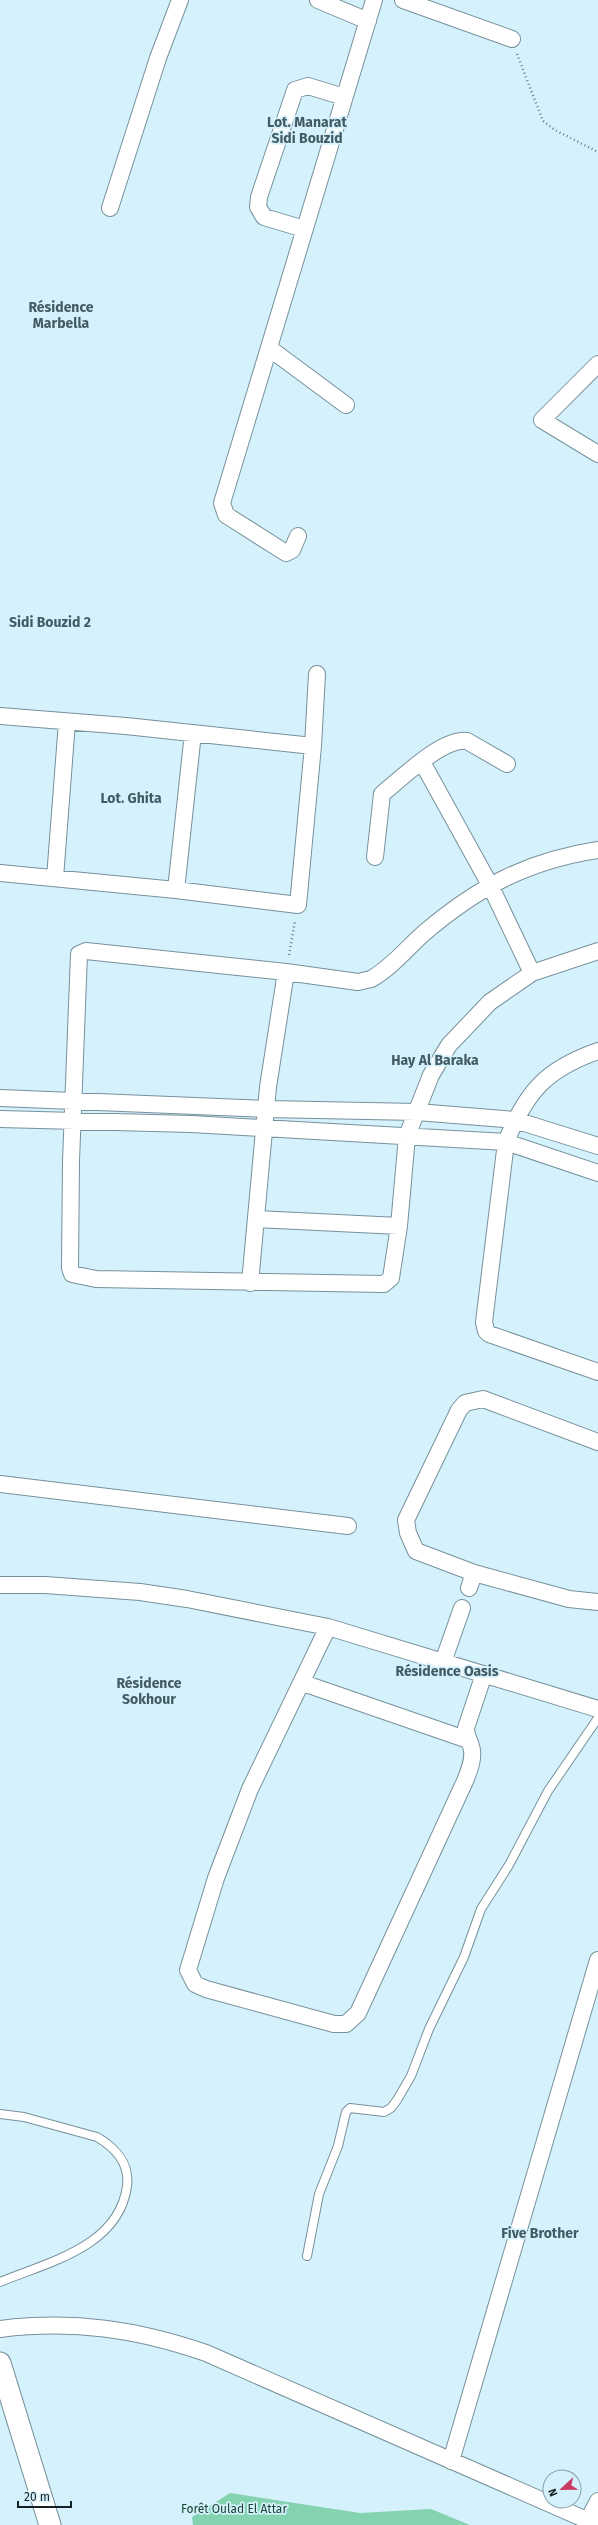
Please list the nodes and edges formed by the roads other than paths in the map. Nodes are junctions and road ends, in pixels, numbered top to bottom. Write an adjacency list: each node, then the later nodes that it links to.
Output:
1 (180, 0): 8 (street)
2 (318, 0): 5 (street)
3 (374, 0): 5 (street)
4 (403, 0): 6 (street)
5 (368, 21): 7 (street)
6 (512, 39)
7 (344, 97): 9 (street); 9 (street)
8 (110, 208)
9 (304, 229): 10 (street)
10 (268, 348): 12 (street); 14 (street)
11 (598, 364): 13 (street)
12 (346, 405)
13 (598, 454)
14 (298, 536)
15 (317, 674): 19 (street)
16 (0, 716): 17 (street)
17 (67, 722): 18 (street); 25 (street)
18 (194, 733): 19 (street); 27 (street)
19 (313, 746): 27 (street)
20 (422, 762): 21 (street); 23 (street); 26 (street)
21 (508, 764)
22 (598, 850): 26 (street)
23 (375, 857)
24 (0, 873): 25 (street)
25 (55, 878): 27 (street)
26 (490, 885): 29 (street); 30 (street)
27 (176, 890)
28 (598, 951): 30 (street)
29 (286, 972): 33 (street); 34 (street)
30 (532, 973): 35 (street)
31 (598, 1051): 37 (street)
32 (0, 1098): 33 (street)
33 (74, 1100): 34 (street); 38 (street)
34 (266, 1109): 35 (street); 39 (street)
35 (417, 1112): 37 (street); 40 (street)
36 (0, 1119): 38 (street)
37 (514, 1120): 41 (street); 42 (street)
38 (73, 1121): 39 (street); 46 (street)
39 (265, 1127): 40 (street); 44 (street)
40 (408, 1136): 41 (street); 45 (street)
41 (506, 1142): 43 (street); 47 (street)
42 (598, 1146)
43 (598, 1173)
44 (256, 1219): 45 (street); 46 (street)
45 (399, 1226): 46 (street)
46 (250, 1283)
47 (598, 1372)
48 (598, 1442): 52 (street)
49 (0, 1484): 50 (street)
50 (348, 1526)
51 (0, 1585): 54 (street)
52 (598, 1602)
53 (462, 1608): 55 (street)
54 (328, 1627): 55 (street); 57 (street)
55 (443, 1662): 56 (street)
56 (484, 1674): 58 (street); 60 (street)
57 (303, 1683): 60 (street); 60 (street)
58 (598, 1710)
59 (598, 1718): 63 (lane)
60 (468, 1740)
61 (598, 1960): 67 (street)
62 (0, 2114): 64 (lane)
63 (307, 2256)
64 (0, 2282)
65 (0, 2329): 67 (street)
66 (0, 2363): 70 (street)
67 (450, 2461): 69 (street)
68 (598, 2501): 69 (street)
69 (593, 2523)
70 (50, 2525)

